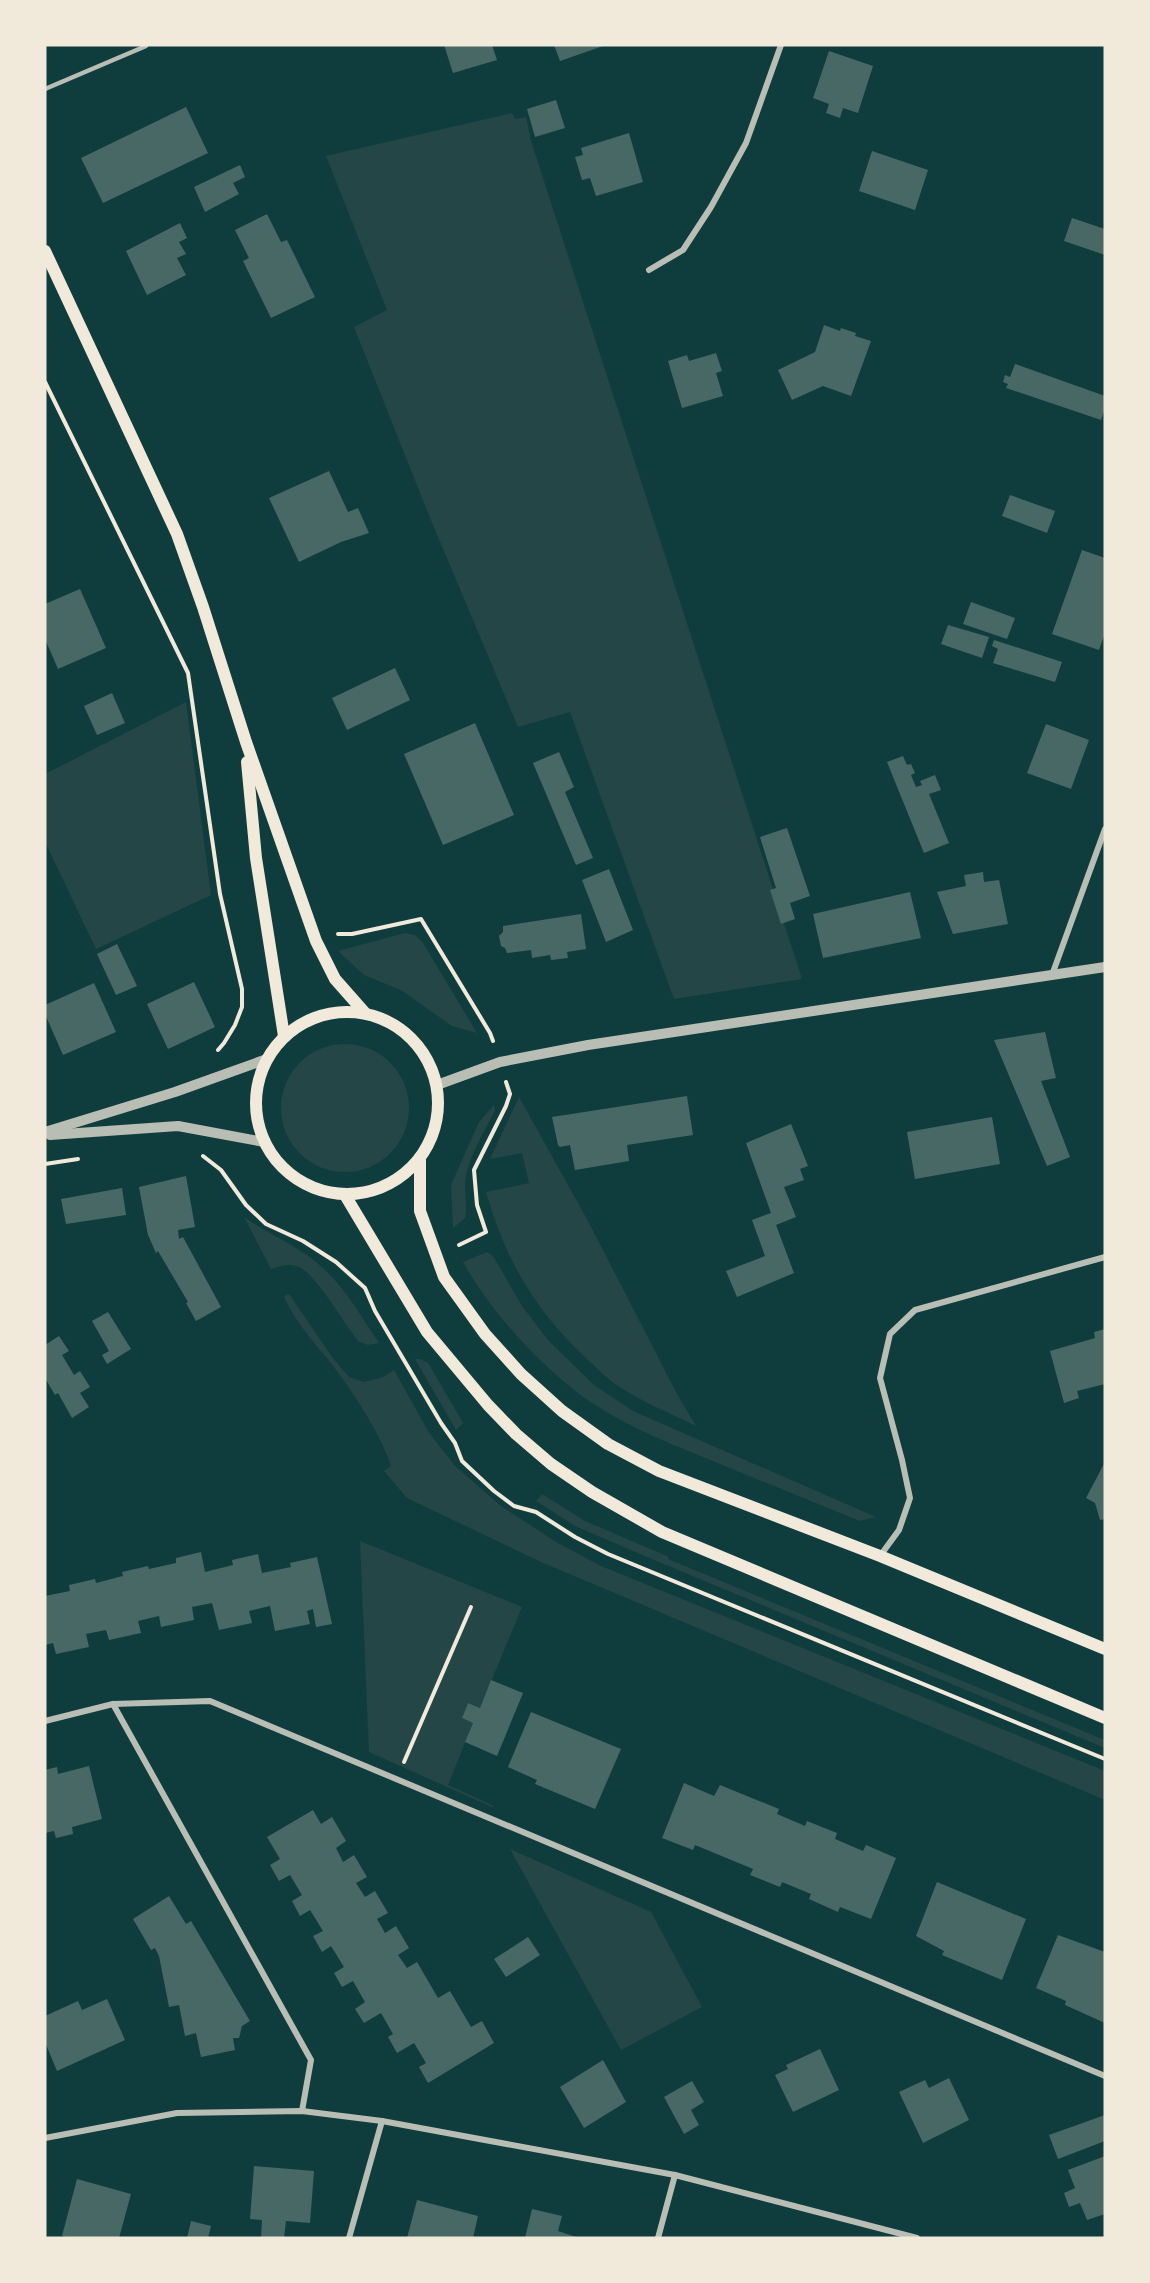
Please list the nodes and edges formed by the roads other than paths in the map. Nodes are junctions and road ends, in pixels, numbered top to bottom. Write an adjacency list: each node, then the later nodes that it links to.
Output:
1 (781, 45): 5 (street)
2 (146, 46): 3 (lane)
3 (45, 89)
4 (45, 251): 6 (main road)
5 (649, 270)
6 (246, 742): 10 (main road); 11 (main road)
7 (1105, 829): 9 (street)
8 (1105, 968): 9 (street)
9 (1052, 976): 13 (street)
10 (365, 1013): 11 (main road); 13 (main road)
11 (284, 1036): 12 (main road)
12 (267, 1059): 14 (street); 15 (main road)
13 (437, 1084): 16 (main road)
14 (45, 1134): 15 (street)
15 (264, 1142): 17 (main road)
16 (420, 1160): 17 (main road); 19 (main road)
17 (345, 1195): 22 (main road)
18 (1105, 1257): 19 (street)
19 (880, 1556): 20 (main road)
20 (1105, 1649)
21 (113, 1704): 23 (street); 24 (street); 25 (street)
22 (1105, 1718)
23 (45, 1721)
24 (1105, 2076)
25 (302, 2111): 26 (street); 27 (street)
26 (382, 2121): 28 (street); 29 (street)
27 (45, 2138)
28 (675, 2175): 30 (street); 31 (street)
29 (349, 2238)
30 (658, 2238)
31 (917, 2238)

